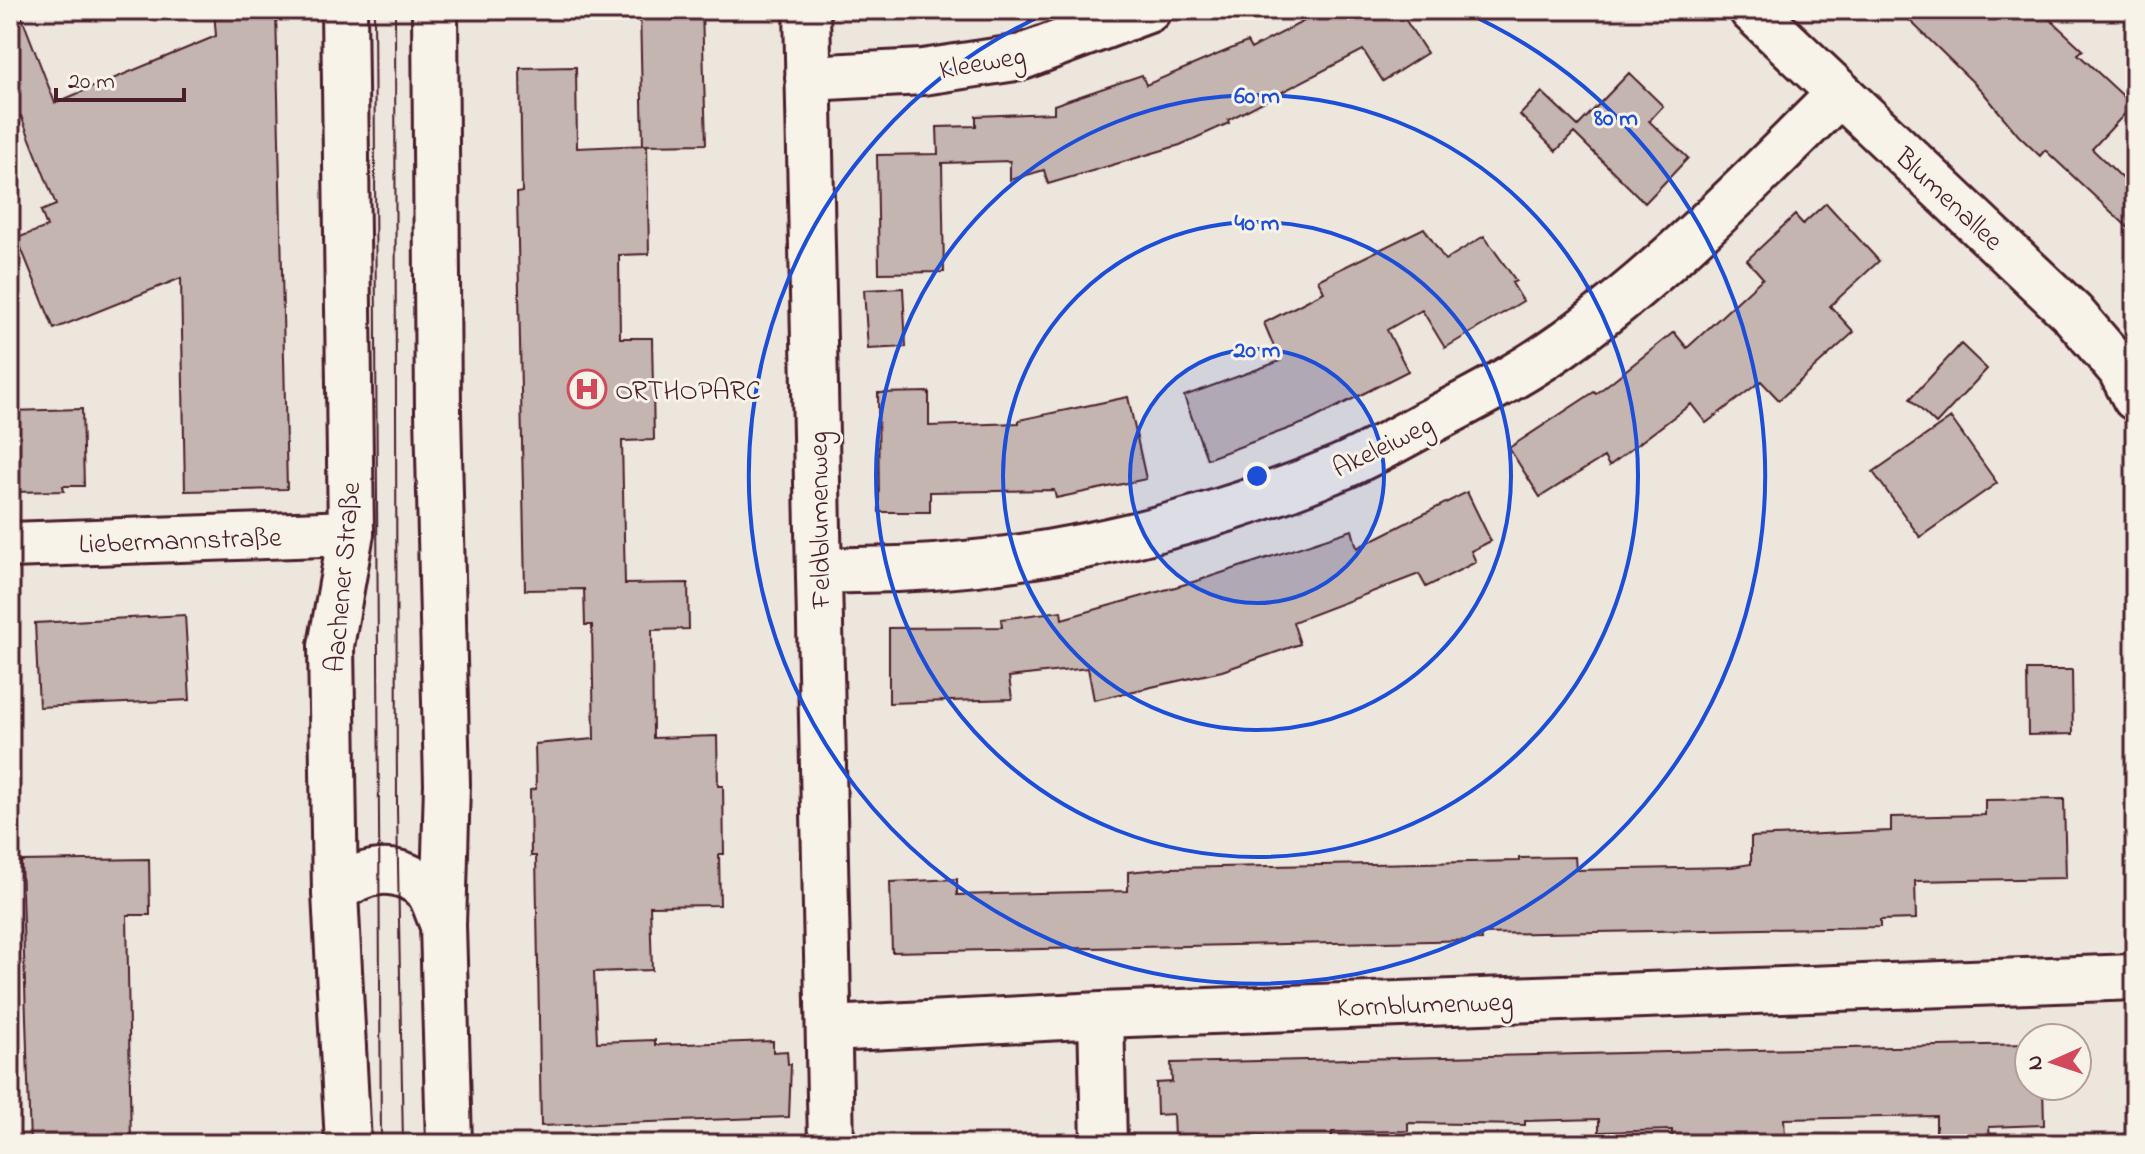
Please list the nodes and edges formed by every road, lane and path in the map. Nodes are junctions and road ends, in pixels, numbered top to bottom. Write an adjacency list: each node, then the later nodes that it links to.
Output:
1 (344, 10): 9 (street, Aachener Straße)
2 (435, 10): 13 (street)
3 (807, 10): 6 (street, Feldblumenweg)
4 (1148, 10): 6 (street, Kleeweg)
5 (1752, 10): 7 (street, Blumenallee)
6 (808, 78): 11 (street, Feldblumenweg)
7 (1840, 93): 8 (street, Blumenallee); 11 (street, Akeleiweg)
8 (2135, 398)
9 (351, 533): 10 (street, Liebermannstraße); 12 (street, Aachener Straße)
10 (10, 545)
11 (820, 570): 16 (street, Feldblumenweg)
12 (335, 893): 13 (street); 17 (street, Aachener Straße)
13 (443, 925): 18 (street)
14 (2135, 977): 15 (street, Kornblumenweg)
15 (1101, 1015): 16 (street, Kornblumenweg); 20 (street)
16 (830, 1029): 19 (street)
17 (348, 1144)
18 (449, 1144)
19 (831, 1144)
20 (1104, 1144)

